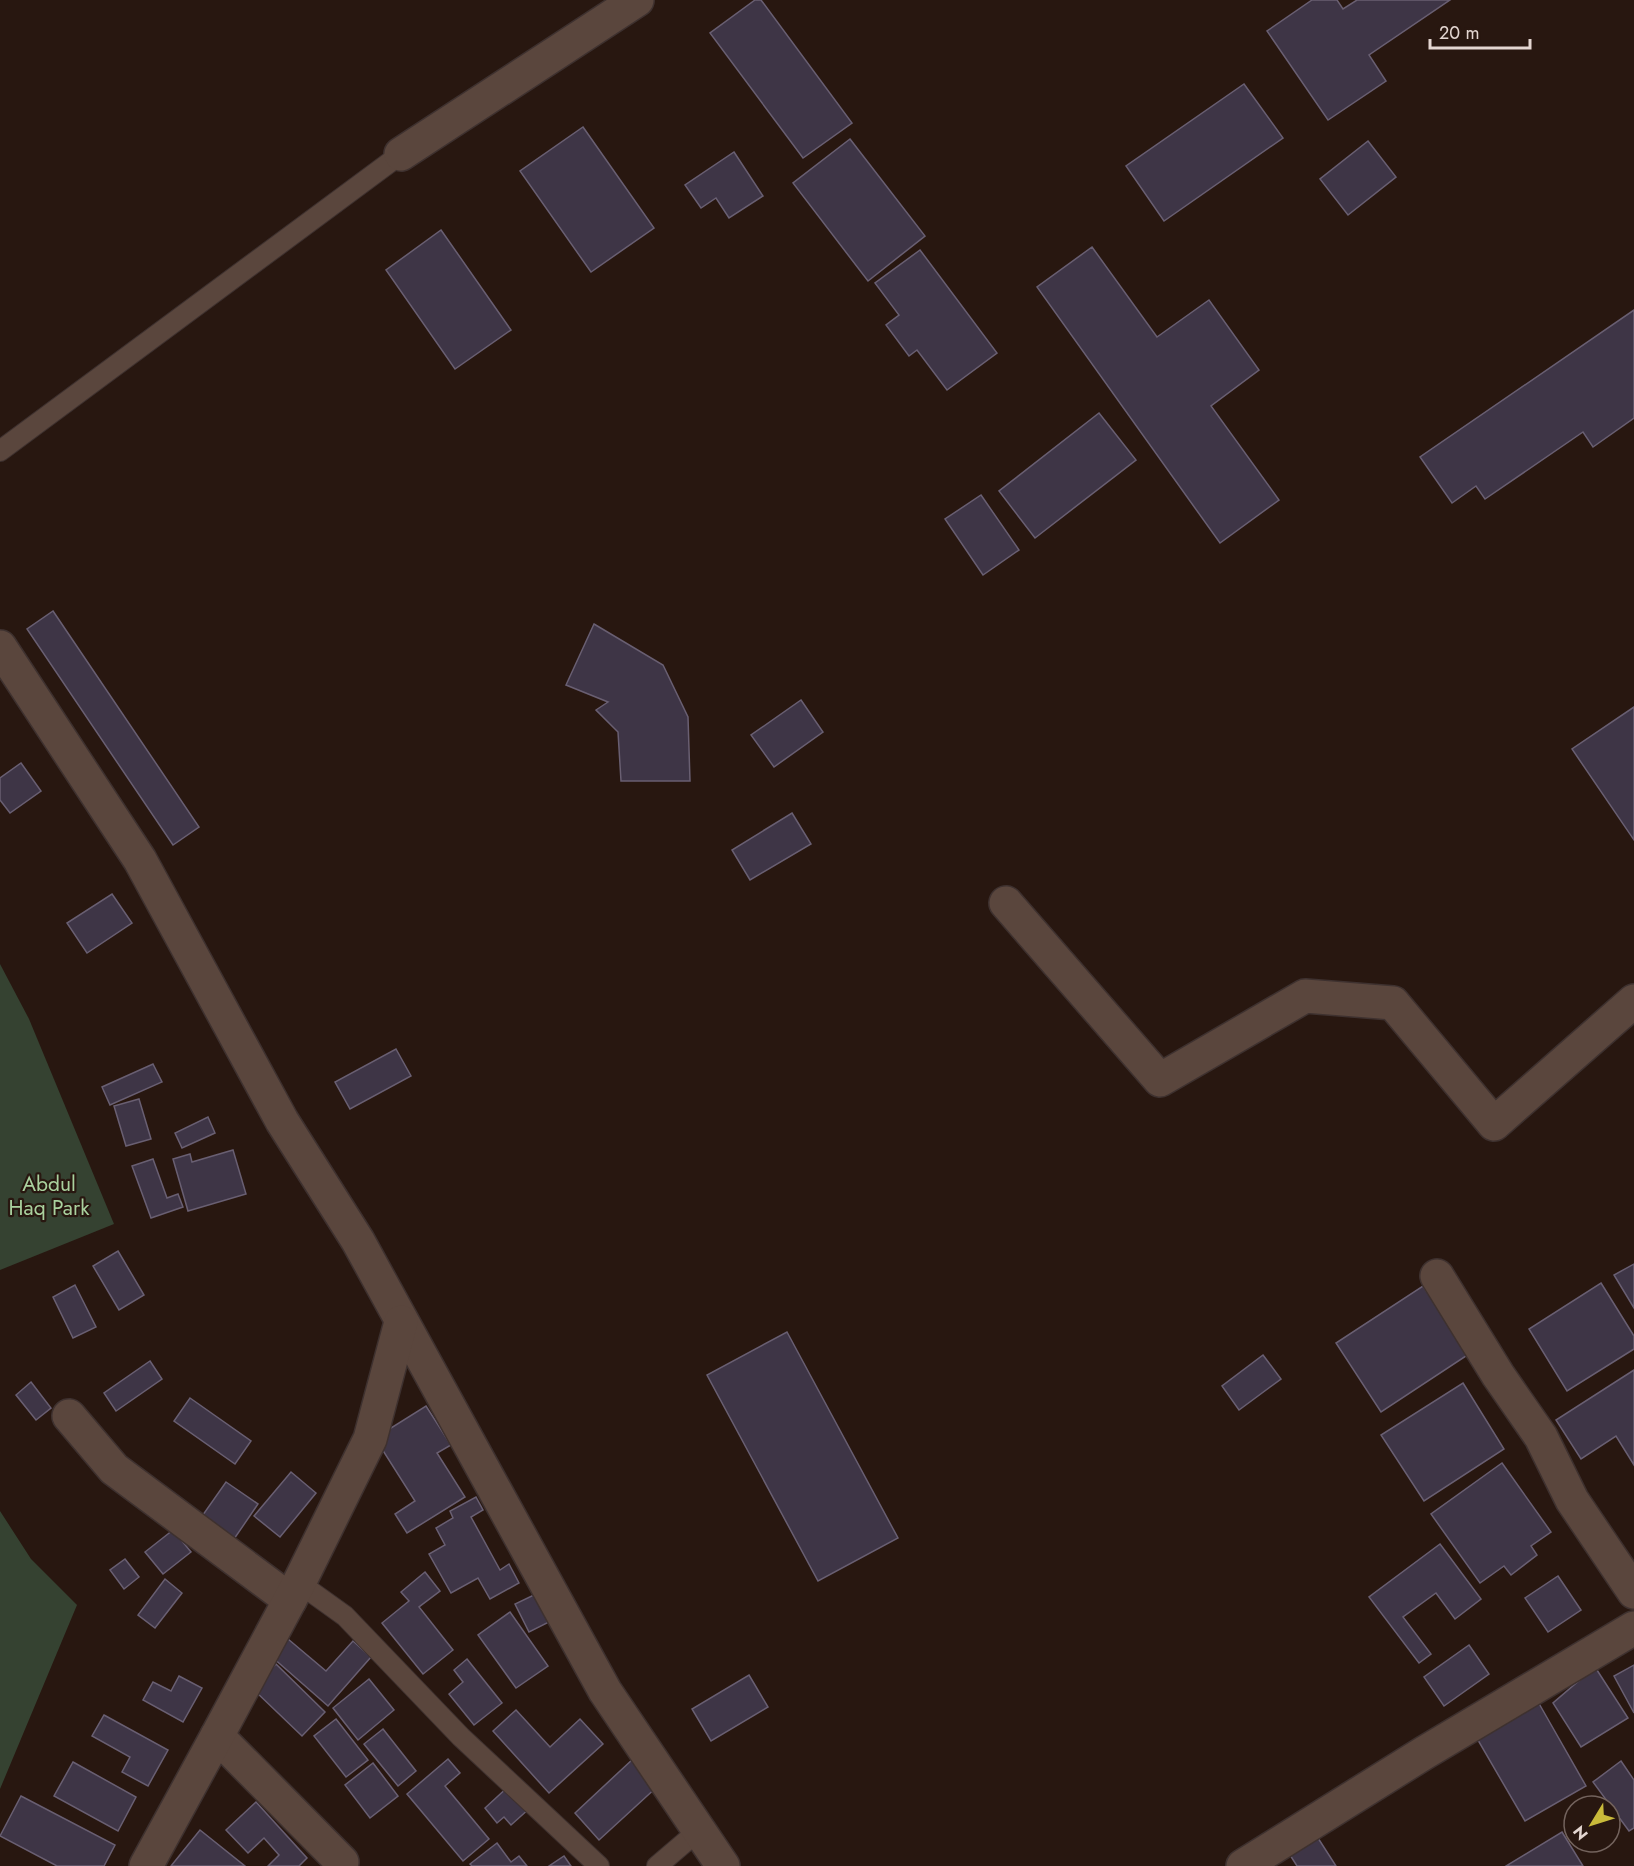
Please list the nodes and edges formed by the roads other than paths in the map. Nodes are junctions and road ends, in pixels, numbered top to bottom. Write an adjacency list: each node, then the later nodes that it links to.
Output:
1 (637, 0): 2 (street)
2 (401, 154): 3 (lane)
3 (0, 452)
4 (0, 647): 8 (street)
5 (1006, 903): 6 (street)
6 (1634, 1001)
7 (1437, 1276): 11 (street)
8 (401, 1322): 10 (street); 14 (street)
9 (69, 1416): 10 (street)
10 (294, 1592): 13 (street); 18 (lane)
11 (1634, 1592)
12 (1634, 1628): 20 (street)
13 (218, 1736): 15 (street); 17 (street)
14 (698, 1831): 16 (street); 19 (lane)
15 (342, 1862)
16 (720, 1864)
17 (146, 1866)
18 (599, 1866)
19 (657, 1866)
20 (1243, 1866)

